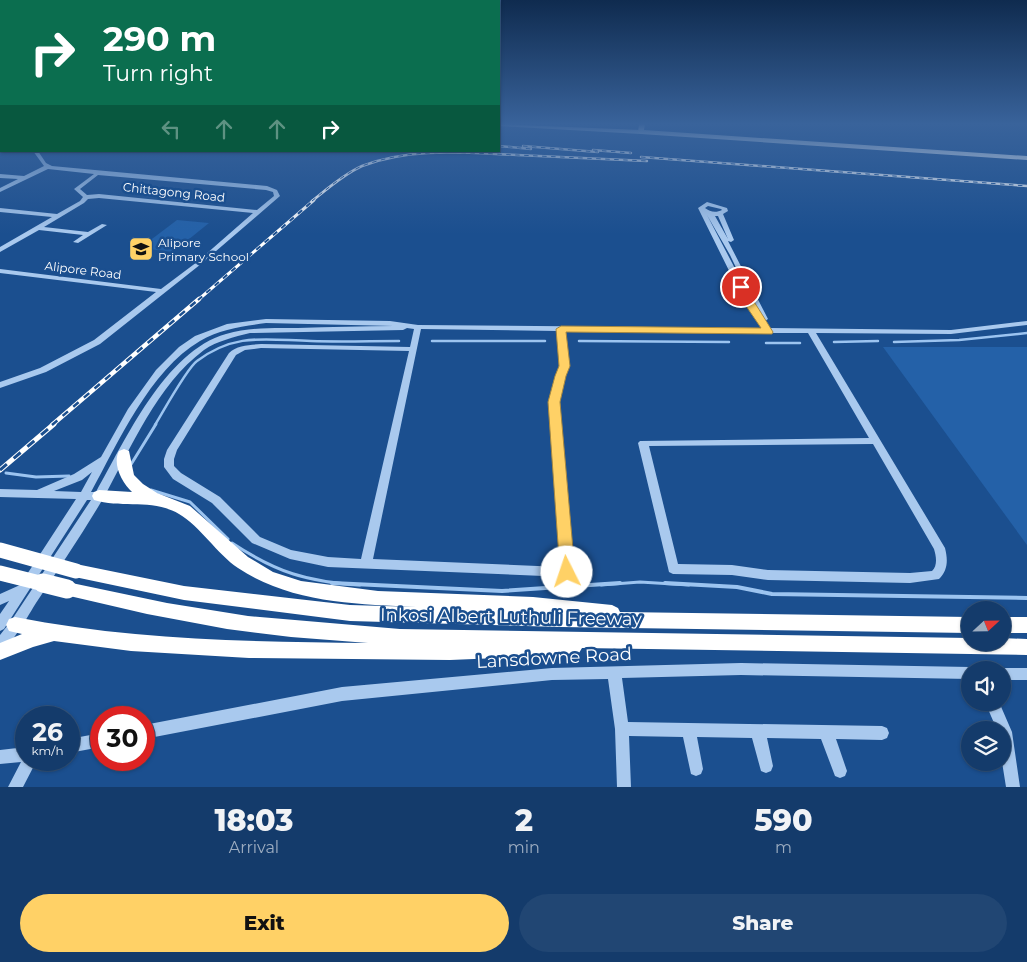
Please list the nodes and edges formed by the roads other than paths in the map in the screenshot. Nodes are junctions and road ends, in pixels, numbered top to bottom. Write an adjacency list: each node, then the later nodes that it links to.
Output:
1 (42, 161): 2 (street)
2 (47, 167): 3 (street); 5 (street)
3 (96, 175): 7 (street); 8 (street)
4 (0, 176): 5 (street)
5 (24, 178): 6 (street)
6 (0, 190)
7 (275, 191): 11 (street)
8 (86, 197): 11 (street, Chittagong Road); 14 (street)
9 (0, 210): 14 (street)
10 (702, 210): 12 (street); 13 (street); 26 (street)
11 (259, 212): 22 (street)
12 (710, 214): 13 (street); 20 (street)
13 (720, 214): 20 (street)
14 (58, 216): 16 (street)
15 (104, 225): 17 (street)
16 (38, 228): 17 (street); 19 (street)
17 (89, 234): 18 (street)
18 (76, 242)
19 (0, 250)
20 (733, 255): 26 (street)
21 (0, 271): 22 (street, Alipore Road)
22 (162, 291): 29 (street)
23 (1027, 323): 27 (street)
24 (418, 326): 25 (street); 28 (street); 31 (street); 32 (street)
25 (561, 329): 26 (street); 38 (street)
26 (768, 332): 27 (street)
27 (811, 332): 30 (street)
28 (412, 349): 38 (street); 38 (street)
29 (0, 385)
30 (876, 441): 30 (street)
31 (124, 454): 35 (street); 36 (highway)
32 (106, 457): 34 (street); 35 (street)
33 (0, 493): 34 (street)
34 (31, 495): 35 (street)
35 (92, 496): 36 (highway); 40 (street); 43 (street)
36 (157, 499): 42 (highway)
37 (0, 550): 42 (highway, Inkosi Albert Luthuli Freeway, bridge)
38 (366, 563)
39 (0, 573): 48 (highway, Inkosi Albert Luthuli Freeway, bridge)
40 (26, 587): 41 (street); 43 (street)
41 (0, 600)
42 (697, 620): 44 (highway, Inkosi Albert Luthuli Freeway)
43 (5, 622): 47 (highway); 49 (street)
44 (961, 625)
45 (1011, 625): 46 (highway)
46 (1027, 626)
47 (53, 634): 48 (highway); 51 (highway)
48 (652, 642): 50 (highway, Inkosi Albert Luthuli Freeway)
49 (0, 645)
50 (1027, 647)
51 (0, 652)
52 (614, 672): 53 (street, Lansdowne Road); 57 (street); 58 (street, Lansdowne Road)
53 (961, 673)
54 (1011, 674): 55 (street)
55 (1027, 674)
56 (996, 711): 71 (street)
57 (622, 729): 59 (street); 70 (street)
58 (155, 730)
59 (689, 730): 60 (street); 66 (street)
60 (758, 732): 61 (street); 65 (street)
61 (826, 732): 62 (street); 68 (street)
62 (882, 733)
63 (15, 755): 64 (street)
64 (0, 756)
65 (766, 766)
66 (696, 769)
67 (24, 771): 69 (street)
68 (840, 771)
69 (15, 787)
70 (624, 787)
71 (1013, 787)

